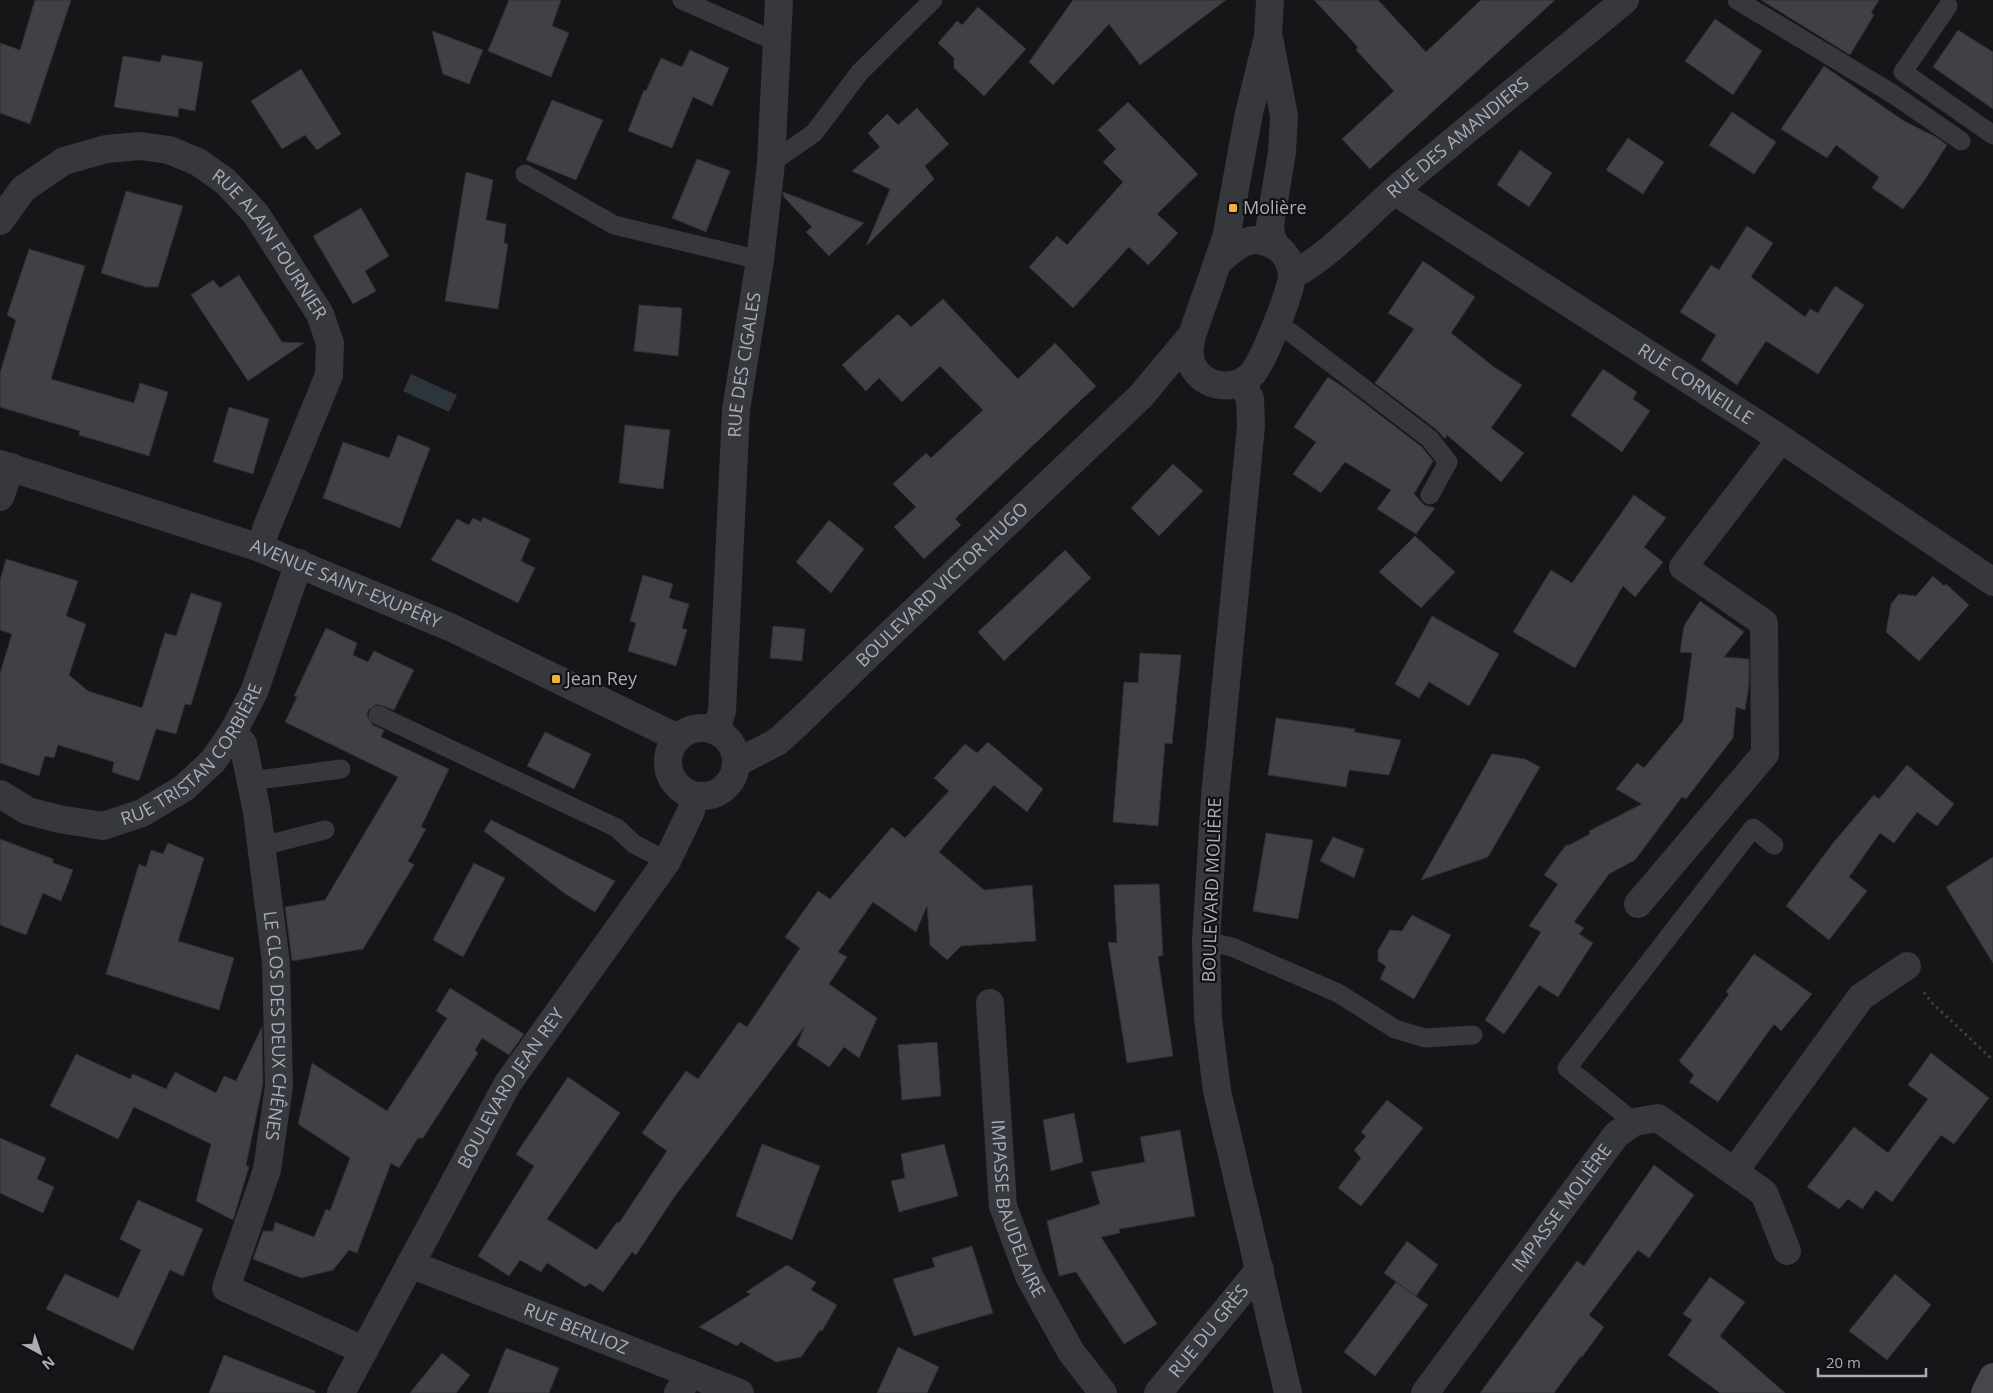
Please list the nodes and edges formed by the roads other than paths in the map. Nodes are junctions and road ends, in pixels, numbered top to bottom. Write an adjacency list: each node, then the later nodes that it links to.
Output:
1 (682, 0): 9 (lane)
2 (779, 0): 9 (street, RUE DES CIGALES)
3 (933, 0): 12 (lane)
4 (1270, 0): 8 (street)
5 (1625, 0): 14 (street, RUE DES AMANDIERS)
6 (1737, 0): 11 (lane)
7 (1948, 6): 10 (lane)
8 (1268, 36): 16 (street); 18 (street)
9 (776, 42): 12 (street, RUE DES CIGALES)
10 (1993, 135)
11 (1961, 141)
12 (771, 163): 17 (street, RUE DES CIGALES)
13 (525, 174): 17 (lane)
14 (1394, 191): 19 (street, RUE DES AMANDIERS); 25 (street, RUE CORNEILLE)
15 (0, 221): 29 (street, RUE ALAIN FOURNIER)
16 (1274, 245): 18 (street); 19 (street)
17 (760, 260): 33 (street, RUE DES CIGALES)
18 (1218, 262): 21 (street)
19 (1293, 276): 20 (street)
20 (1277, 322): 23 (street); 27 (lane)
21 (1192, 335): 22 (street); 24 (street, BOULEVARD VICTOR HUGO)
22 (1201, 376): 23 (street); 24 (street, BOULEVARD VICTOR HUGO)
23 (1242, 382): 46 (street, BOULEVARD MOLIÈRE)
24 (1141, 396): 36 (street, BOULEVARD VICTOR HUGO)
25 (1781, 439): 31 (street, RUE CORNEILLE); 45 (street)
26 (6, 465): 28 (street); 29 (street, AVENUE SAINT-EXUPÉRY)
27 (1430, 495)
28 (0, 497)
29 (260, 548): 30 (street, AVENUE SAINT-EXUPÉRY)
30 (300, 563): 34 (street, RUE TRISTAN CORBIÈRE); 35 (street, AVENUE SAINT-EXUPÉRY)
31 (1993, 582)
32 (378, 715): 44 (lane)
33 (716, 731): 35 (street); 36 (street)
34 (233, 732): 38 (street, LE CLOS DES DEUX CHÊNES); 39 (street, RUE TRISTAN CORBIÈRE)
35 (678, 738): 40 (street)
36 (736, 763): 40 (street)
37 (341, 769): 38 (lane)
38 (251, 782): 43 (street, LE CLOS DES DEUX CHÊNES)
39 (0, 794)
40 (694, 796): 44 (street, BOULEVARD JEAN REY)
41 (325, 830): 43 (lane)
42 (1774, 845): 50 (lane)
43 (262, 846): 55 (street, LE CLOS DES DEUX CHÊNES)
44 (667, 861): 53 (street, BOULEVARD JEAN REY)
45 (1638, 904)
46 (1206, 941): 49 (lane); 54 (street, BOULEVARD MOLIÈRE)
47 (1907, 966): 51 (street)
48 (990, 1003): 60 (street, IMPASSE BAUDELAIRE)
49 (1473, 1035)
50 (1634, 1122): 51 (street, IMPASSE MOLIÈRE); 63 (street, IMPASSE MOLIÈRE)
51 (1734, 1172): 52 (street, IMPASSE MOLIÈRE)
52 (1787, 1251)
53 (410, 1264): 55 (street, BOULEVARD JEAN REY); 57 (street, RUE BERLIOZ)
54 (1260, 1269): 61 (street, RUE DU GRÈS); 62 (street, BOULEVARD MOLIÈRE)
55 (363, 1350): 58 (street, BOULEVARD JEAN REY)
56 (1993, 1377): 64 (main road)
57 (684, 1384): 59 (street, RUE BERLIOZ)
58 (341, 1393)
59 (740, 1393)
60 (1103, 1393)
61 (1158, 1393)
62 (1288, 1393)
63 (1425, 1393)
64 (1985, 1393)

